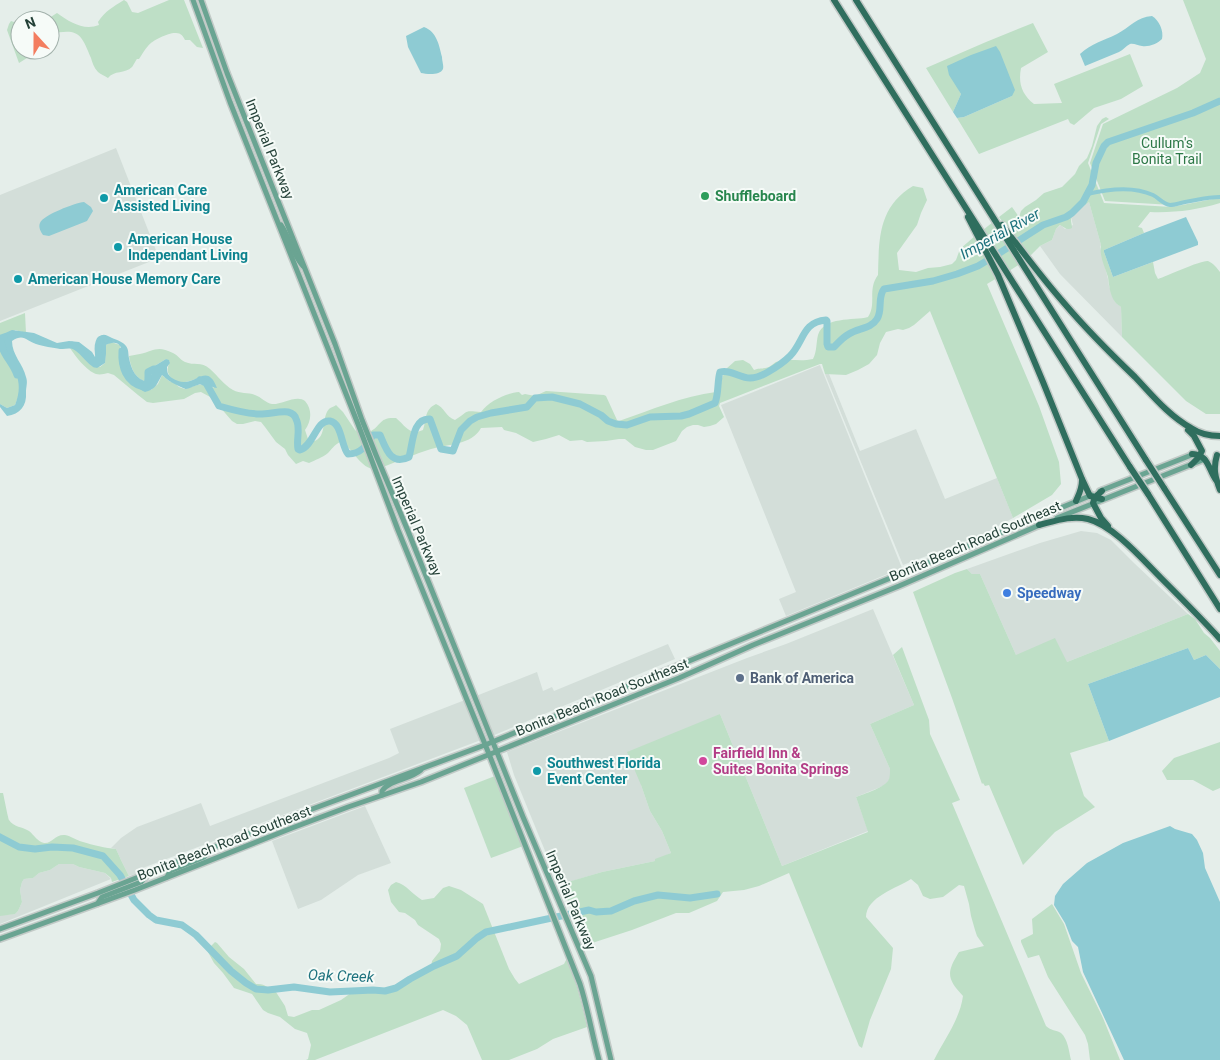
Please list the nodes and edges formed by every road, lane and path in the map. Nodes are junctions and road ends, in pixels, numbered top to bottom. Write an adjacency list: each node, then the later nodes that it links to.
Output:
1 (193, 0): 6 (main road, Imperial Parkway)
2 (201, 0): 5 (main road, Imperial Parkway)
3 (834, 0): 7 (highway)
4 (856, 0): 8 (highway)
5 (283, 212): 6 (main road); 9 (main road, Imperial Parkway)
6 (278, 224): 9 (main road); 11 (main road, Imperial Parkway)
7 (976, 227): 18 (highway); 27 (highway, bridge)
8 (1024, 259): 10 (highway); 26 (highway, bridge)
9 (305, 269): 11 (main road, Imperial Parkway)
10 (1170, 413): 12 (highway); 14 (highway)
11 (360, 422): 16 (main road, Imperial Parkway)
12 (1220, 436)
13 (1192, 454): 14 (highway); 21 (main road)
14 (1202, 455): 17 (highway); 19 (highway)
15 (1217, 455): 19 (highway)
16 (374, 458): 29 (main road, Imperial Parkway); 30 (main road, Imperial Parkway)
17 (1191, 465): 22 (main road, Bonita Beach Road Southeast)
18 (1082, 479): 22 (highway); 23 (highway)
19 (1216, 480): 20 (highway)
20 (1220, 490)
21 (1102, 491): 22 (highway)
22 (1095, 499): 23 (main road, Bonita Beach Road Southeast); 24 (main road, Bonita Beach Road Southeast); 25 (highway)
23 (1076, 501): 29 (main road, Bonita Beach Road Southeast)
24 (1039, 526): 25 (highway); 31 (main road, Bonita Beach Road Southeast)
25 (1117, 535): 28 (highway)
26 (1220, 575)
27 (1220, 610)
28 (1220, 639)
29 (493, 741): 30 (main road, Bonita Beach Road Southeast); 31 (main road, Imperial Parkway)
30 (485, 745): 32 (main road, Imperial Parkway); 33 (main road, Bonita Beach Road Southeast)
31 (497, 751): 32 (main road, Bonita Beach Road Southeast); 37 (main road, Imperial Parkway)
32 (489, 754): 34 (main road, Bonita Beach Road Southeast); 36 (main road, Imperial Parkway)
33 (424, 768): 34 (main road); 35 (main road, Bonita Beach Road Southeast)
34 (382, 795): 38 (main road, Bonita Beach Road Southeast)
35 (213, 848): 38 (main road); 39 (main road, Bonita Beach Road Southeast)
36 (528, 851): 37 (main road); 42 (main road, Imperial Parkway)
37 (543, 862): 40 (main road, Imperial Parkway)
38 (167, 877): 39 (main road, Bonita Beach Road Southeast)
39 (133, 885): 41 (main road, Bonita Beach Road Southeast); 41 (main road, Bonita Beach Road Southeast)
40 (552, 885): 42 (main road); 46 (main road, Imperial Parkway)
41 (117, 891): 43 (main road, Bonita Beach Road Southeast); 44 (main road, Bonita Beach Road Southeast)
42 (543, 891): 45 (main road, Imperial Parkway)
43 (0, 928)
44 (0, 939)
45 (599, 1060)
46 (611, 1060)

